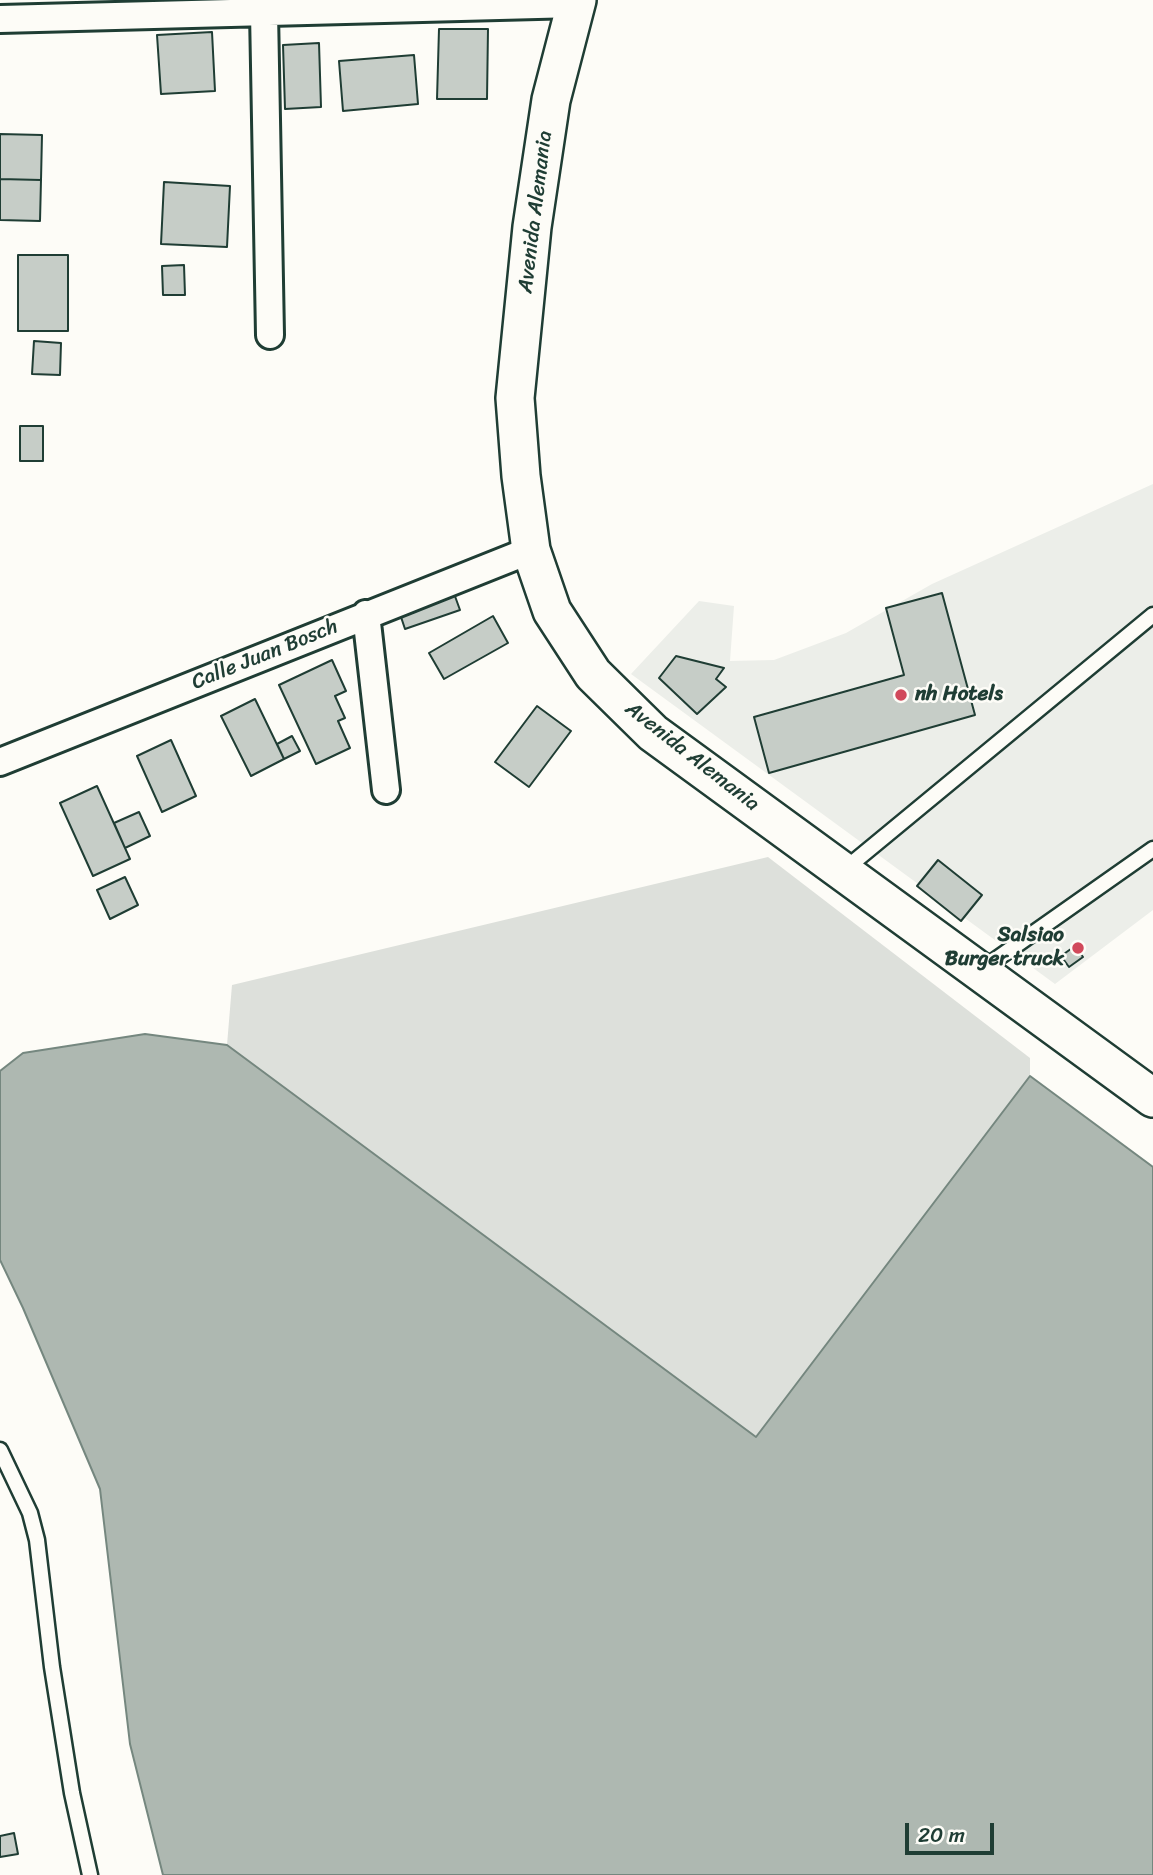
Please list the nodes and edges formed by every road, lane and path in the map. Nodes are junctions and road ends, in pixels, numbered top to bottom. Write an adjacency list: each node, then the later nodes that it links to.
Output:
1 (577, 2): 2 (street); 6 (street, Avenida Alemania)
2 (367, 5): 3 (street)
3 (264, 12): 4 (street); 5 (street)
4 (0, 19)
5 (270, 335)
6 (531, 550): 7 (street, Calle Juan Bosch); 12 (street, Avenida Alemania)
7 (366, 614): 9 (street, Calle Juan Bosch); 10 (street)
8 (1153, 614): 12 (lane)
9 (0, 762)
10 (386, 790)
11 (1153, 849): 13 (lane)
12 (843, 871): 13 (street, Avenida Alemania)
13 (979, 971): 14 (street, Avenida Alemania)
14 (1153, 1098)
15 (0, 1450): 16 (lane)
16 (90, 1875)

